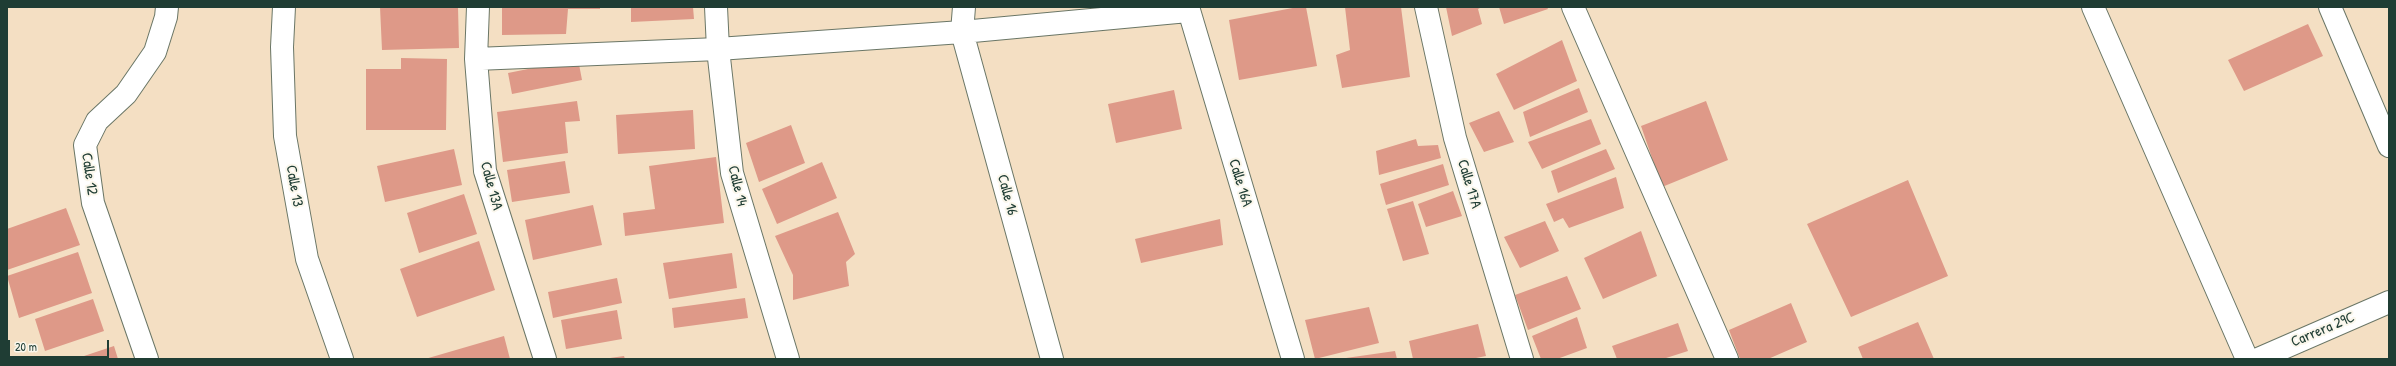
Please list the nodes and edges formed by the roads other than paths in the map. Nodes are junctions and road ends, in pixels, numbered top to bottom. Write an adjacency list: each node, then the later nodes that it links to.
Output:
1 (167, 7): 16 (street, Calle 12)
2 (284, 7): 17 (street, Calle 13)
3 (478, 7): 13 (street, Calle 13A)
4 (716, 7): 12 (street, Calle 14)
5 (964, 7): 11 (street, Calle 16)
6 (1426, 7): 22 (street, Calle 17A)
7 (1573, 7): 23 (street)
8 (2093, 7): 24 (street)
9 (2330, 7): 14 (street)
10 (1188, 9): 11 (street); 21 (street, Calle 16A)
11 (962, 32): 12 (street); 20 (street, Calle 16)
12 (718, 49): 13 (street); 19 (street, Calle 14)
13 (476, 59): 18 (street, Calle 13A)
14 (2389, 146)
15 (2389, 302): 25 (street, Carrera 29C)
16 (147, 359)
17 (342, 359)
18 (545, 359)
19 (788, 359)
20 (1052, 359)
21 (1293, 359)
22 (1522, 359)
23 (1727, 359)
24 (2247, 359)
25 (2258, 359)

